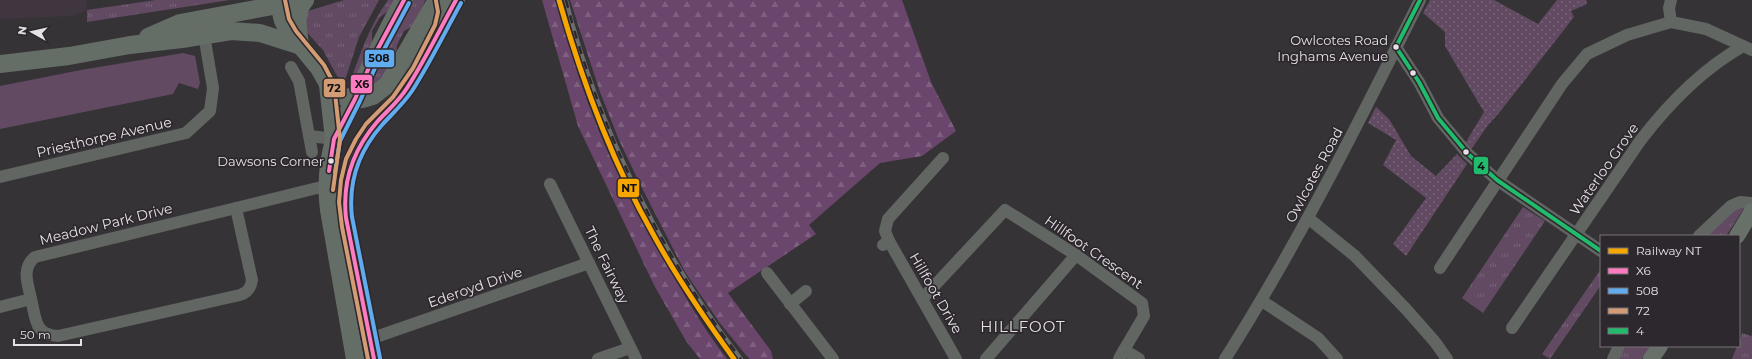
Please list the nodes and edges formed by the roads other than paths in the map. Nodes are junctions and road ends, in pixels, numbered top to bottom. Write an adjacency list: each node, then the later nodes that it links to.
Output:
1 (305, 0): 8 (highway); 12 (highway)
2 (404, 0): 18 (highway)
3 (436, 0): 18 (highway)
4 (442, 0): 10 (highway)
5 (456, 0): 10 (highway)
6 (1420, 0): 13 (street, Owlcotes Road)
7 (1671, 0): 9 (street)
8 (279, 2): 11 (highway); 12 (highway)
9 (1670, 22): 14 (street); 24 (street)
10 (441, 27): 46 (highway)
11 (202, 28): 12 (highway); 15 (highway); 23 (street, Priesthorpe Avenue)
12 (301, 46): 17 (highway)
13 (1396, 47): 24 (street); 30 (street, Owlcotes Road)
14 (1748, 48): 31 (street, Waterloo Grove)
15 (0, 64)
16 (291, 67): 19 (street)
17 (328, 85): 18 (highway); 20 (highway)
18 (355, 99): 20 (highway)
19 (310, 136): 20 (street); 21 (street)
20 (334, 139): 26 (highway)
21 (312, 152)
22 (943, 158): 40 (street, Hillfoot Drive)
23 (0, 176)
24 (1497, 180): 31 (street); 37 (street)
25 (550, 184): 36 (street, The Fairway)
26 (328, 188): 28 (street); 51 (highway)
27 (1752, 203): 32 (street)
28 (236, 208): 41 (street, Meadow Park Drive); 41 (street)
29 (1752, 211): 33 (main road)
30 (1308, 218): 42 (street, Owlcotes Road); 61 (street)
31 (1577, 234): 34 (street); 45 (street, Waterloo Grove)
32 (1700, 235)
33 (1738, 235)
34 (1600, 250)
35 (1076, 255): 40 (street, Hillfoot Crescent); 50 (street, Hillfoot Crescent); 57 (street)
36 (589, 263): 46 (street, Ederoyd Drive); 49 (street, The Fairway)
37 (1440, 268)
38 (767, 273): 43 (street)
39 (806, 291): 43 (street)
40 (923, 298): 56 (street, Hillfoot Drive)
41 (31, 299): 44 (street)
42 (1262, 301): 59 (street, Owlcotes Road); 60 (street)
43 (790, 304): 55 (street)
44 (0, 307)
45 (1512, 328)
46 (370, 339): 52 (highway)
47 (1619, 347): 62 (street)
48 (1659, 347): 63 (main road)
49 (630, 348): 53 (street); 54 (street, The Fairway)
50 (1122, 355): 58 (street)
51 (355, 359)
52 (374, 359)
53 (598, 359)
54 (636, 359)
55 (833, 359)
56 (956, 359)
57 (986, 359)
58 (1139, 359)
59 (1225, 359)
60 (1337, 359)
61 (1447, 359)
62 (1613, 359)
63 (1651, 359)

